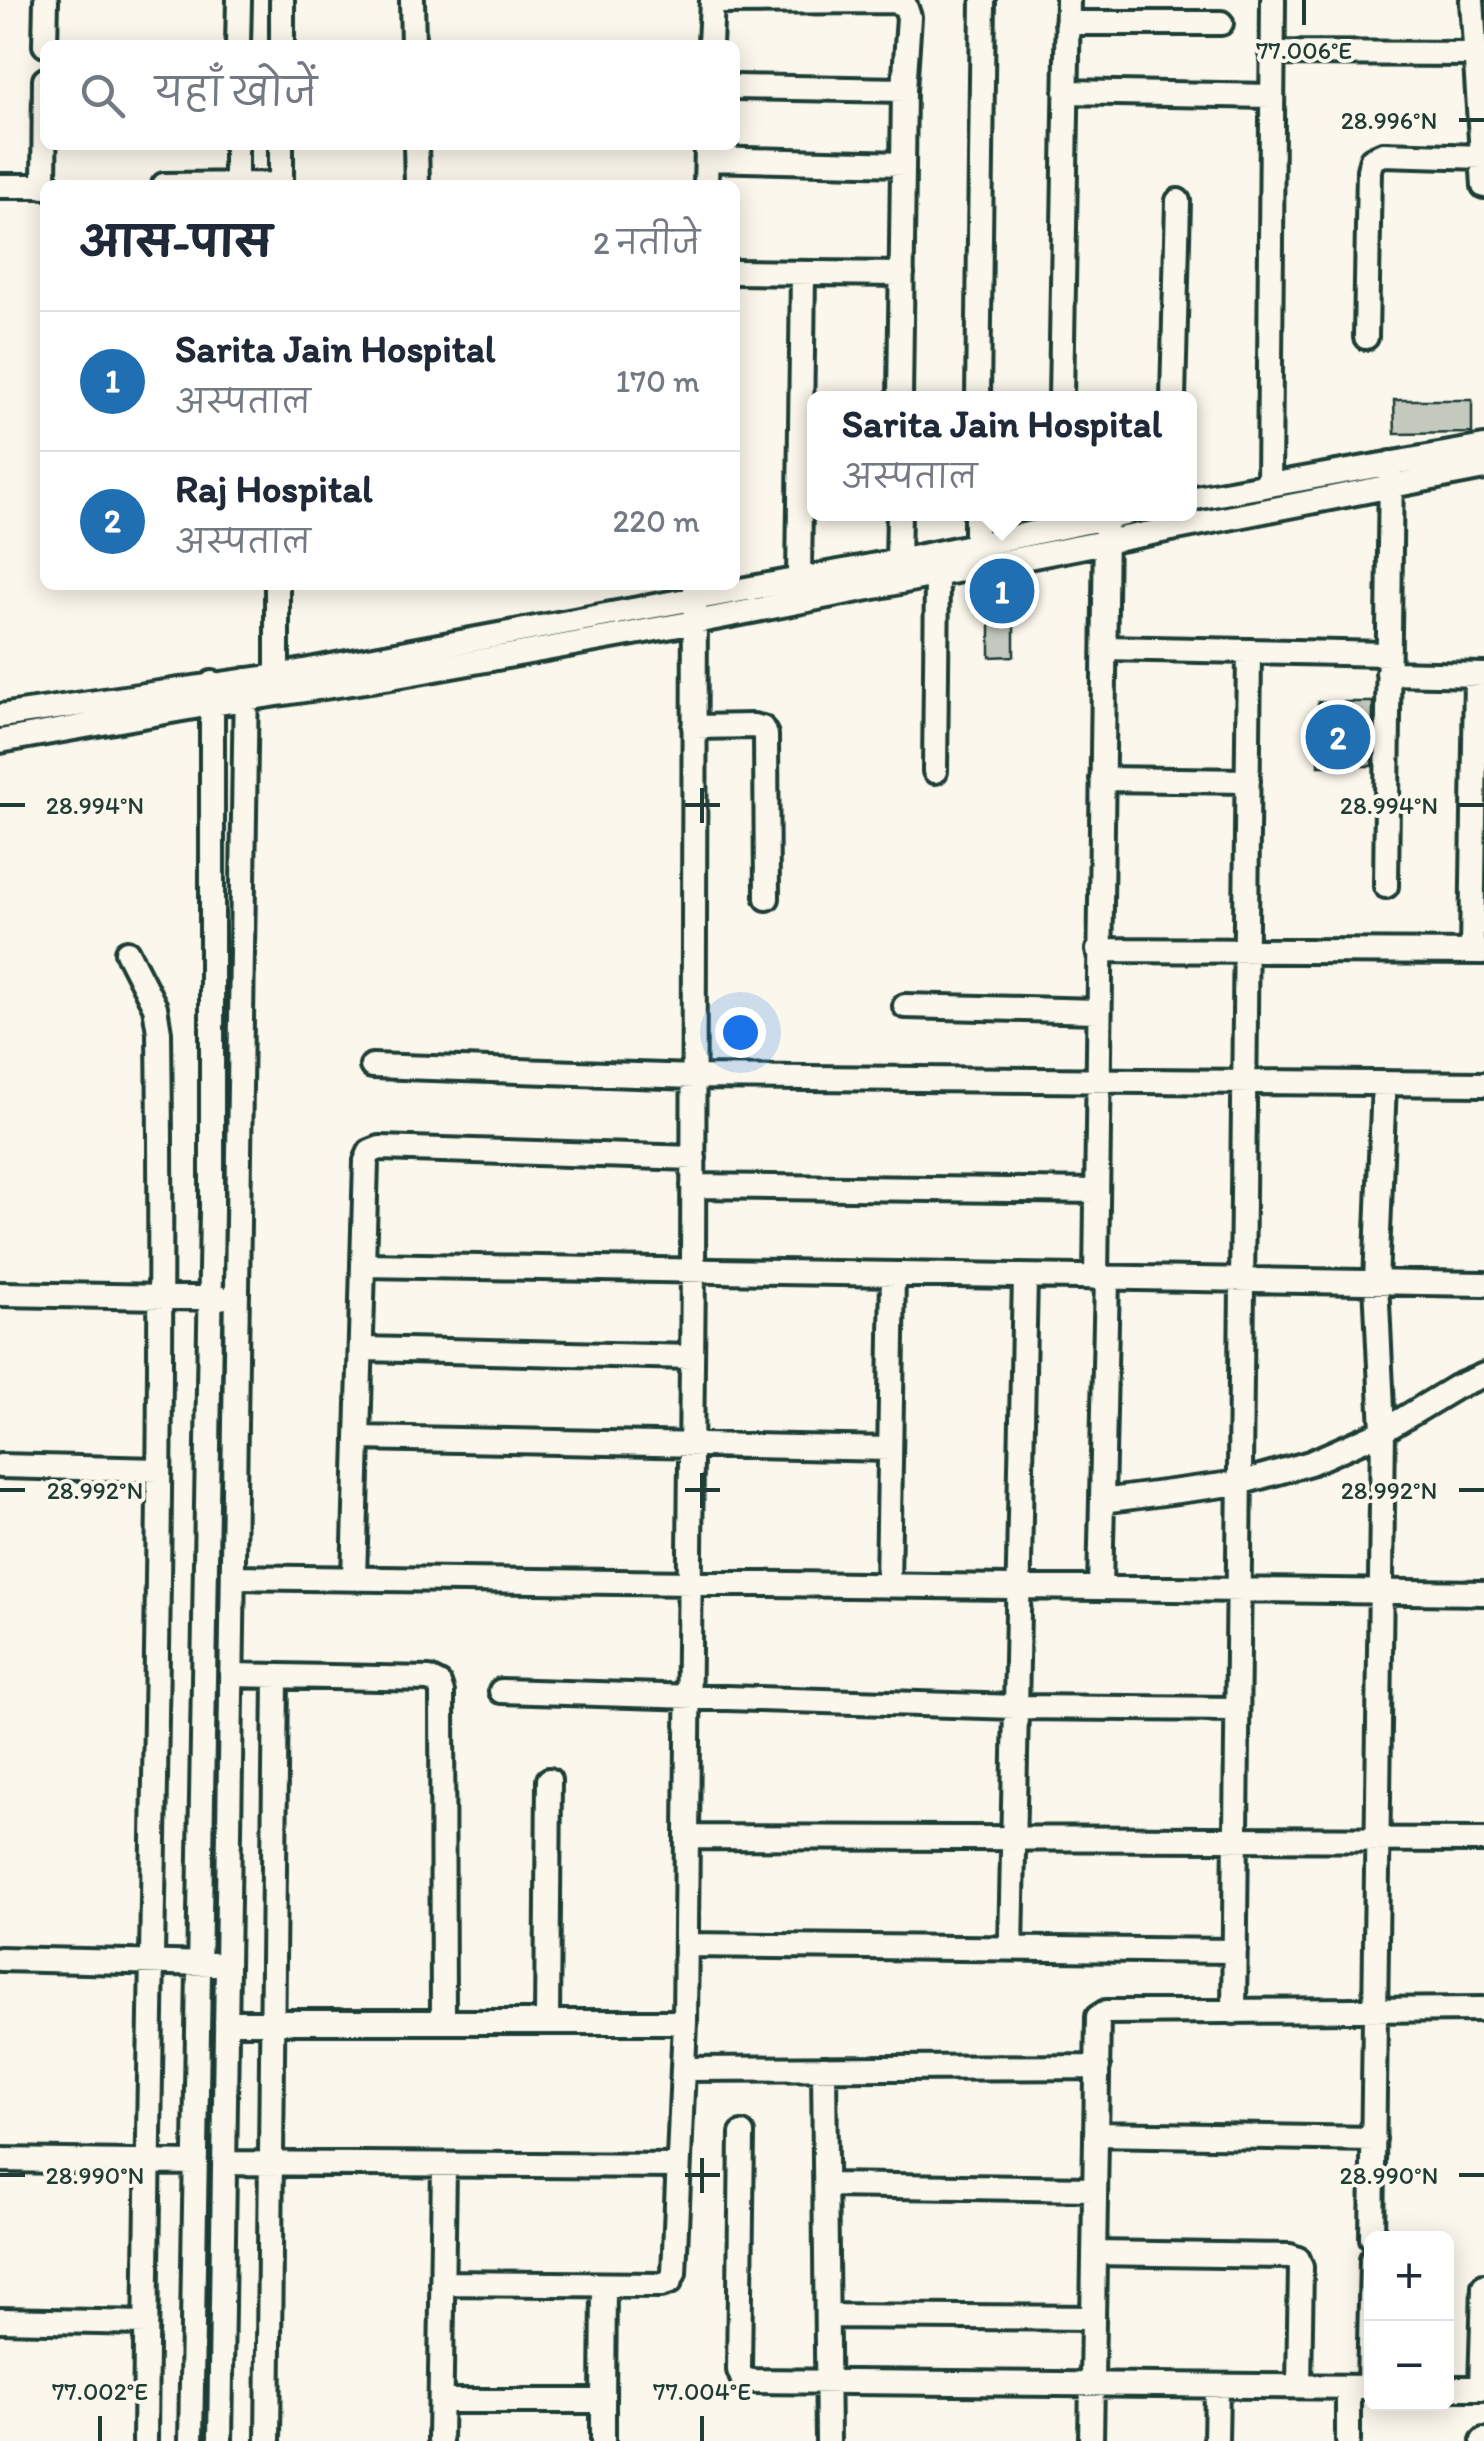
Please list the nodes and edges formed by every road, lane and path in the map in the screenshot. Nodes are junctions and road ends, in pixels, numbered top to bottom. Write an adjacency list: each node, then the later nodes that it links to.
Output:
1 (46, 0): 11 (street)
2 (239, 0): 12 (street)
3 (282, 0): 13 (street)
4 (412, 0): 14 (street)
5 (983, 0): 43 (street)
6 (1274, 0): 16 (street)
7 (1472, 0): 17 (street)
8 (712, 1): 15 (street); 19 (street)
9 (1068, 12): 10 (street); 20 (street)
10 (1221, 24)
11 (46, 40)
12 (238, 40)
13 (282, 40)
14 (413, 40)
15 (710, 40)
16 (1271, 53): 17 (street); 21 (street)
17 (1474, 54): 27 (street)
18 (740, 87): 19 (street)
19 (904, 90): 28 (street)
20 (1066, 92): 21 (street); 44 (street)
21 (1271, 96): 49 (street)
22 (44, 150): 29 (street)
23 (236, 150): 30 (street)
24 (281, 150): 31 (street)
25 (416, 150): 32 (street)
26 (707, 152): 28 (street); 33 (street)
27 (1483, 158): 36 (street); 41 (street)
28 (903, 164): 40 (street)
29 (44, 180)
30 (236, 180)
31 (281, 180)
32 (417, 180)
33 (706, 180)
34 (0, 186): 35 (street)
35 (40, 186)
36 (1484, 186)
37 (1178, 201): 45 (street)
38 (740, 272): 39 (street)
39 (803, 274): 40 (street); 61 (street)
40 (902, 274): 42 (street)
41 (1366, 337)
42 (900, 391)
43 (978, 391)
44 (1061, 391)
45 (1173, 391)
46 (1484, 449): 47 (street); 48 (street)
47 (1484, 468): 48 (street)
48 (1390, 474): 49 (street); 51 (street); 66 (street)
49 (1269, 485): 50 (street)
50 (1197, 498)
51 (1197, 520)
52 (898, 521): 59 (street)
53 (976, 521): 58 (street)
54 (1056, 521): 58 (street)
55 (1113, 521): 57 (street)
56 (1194, 521): 57 (street)
57 (1106, 542): 60 (street); 64 (street)
58 (976, 544): 59 (street)
59 (898, 561): 61 (street)
60 (937, 574): 63 (street); 74 (street)
61 (799, 579): 63 (street)
62 (277, 590): 68 (street)
63 (695, 602): 68 (street); 72 (street)
64 (1105, 648): 65 (street); 75 (street)
65 (1249, 651): 66 (street); 76 (street)
66 (1388, 664): 67 (street); 77 (street)
67 (1480, 675): 82 (street)
68 (277, 685): 69 (street)
69 (246, 689): 70 (street); 105 (street)
70 (212, 694): 71 (street); 73 (street); 104 (street)
71 (0, 716)
72 (694, 727): 78 (street); 86 (street)
73 (0, 741)
74 (935, 771)
75 (1102, 778): 76 (street); 79 (street)
76 (1248, 781): 80 (street)
77 (1386, 886)
78 (767, 898)
79 (1098, 950): 80 (street); 84 (street)
80 (1246, 950): 82 (street); 88 (street)
81 (127, 952): 103 (street)
82 (1478, 952)
83 (906, 1006): 84 (street)
84 (1098, 1012): 87 (street)
85 (372, 1066): 86 (street)
86 (694, 1077): 87 (street); 91 (street)
87 (1098, 1079): 88 (street); 93 (street)
88 (1244, 1080): 89 (street); 99 (street)
89 (1384, 1083): 90 (street); 100 (street)
90 (1484, 1084)
91 (694, 1158): 92 (street); 94 (street)
92 (693, 1186): 93 (street); 95 (street)
93 (1097, 1191): 98 (street)
94 (365, 1264): 95 (street); 106 (street)
95 (693, 1271): 96 (street); 107 (street)
96 (892, 1274): 97 (street); 112 (street)
97 (1025, 1277): 98 (street); 121 (street)
98 (1102, 1278): 99 (street); 116 (street)
99 (1242, 1281): 100 (street); 115 (street)
100 (1376, 1282): 101 (street); 109 (street)
101 (1484, 1284)
102 (0, 1294): 103 (street)
103 (162, 1297): 104 (street); 114 (street)
104 (210, 1298): 105 (street); 143 (street)
105 (238, 1298): 117 (street)
106 (362, 1349): 107 (street); 110 (street)
107 (692, 1358): 111 (street)
108 (1484, 1376): 109 (street)
109 (1383, 1431): 115 (street); 124 (street)
110 (359, 1438): 111 (street); 118 (street)
111 (690, 1445): 112 (street); 119 (street)
112 (890, 1450): 120 (street)
113 (0, 1466): 114 (street)
114 (159, 1470): 142 (street)
115 (1240, 1484): 116 (street); 123 (street)
116 (1102, 1500): 122 (street)
117 (233, 1576): 118 (street); 126 (street)
118 (354, 1578): 119 (street)
119 (689, 1584): 120 (street); 129 (street)
120 (888, 1586): 121 (street)
121 (1018, 1587): 122 (street); 130 (street)
122 (1100, 1588): 123 (street)
123 (1238, 1590): 124 (street); 131 (street)
124 (1382, 1591): 125 (street); 136 (street)
125 (1484, 1593)
126 (232, 1675): 127 (street); 144 (street)
127 (276, 1676): 149 (street); 151 (street)
128 (501, 1690): 129 (street)
129 (688, 1696): 130 (street); 133 (street)
130 (1016, 1707): 131 (street); 134 (street)
131 (1237, 1710): 135 (street)
132 (549, 1780): 148 (street)
133 (687, 1837): 134 (street); 138 (street)
134 (1014, 1838): 135 (street); 139 (street)
135 (1236, 1839): 136 (street); 140 (street)
136 (1379, 1840): 137 (street); 146 (street)
137 (1484, 1840)
138 (686, 1945): 139 (street); 152 (street)
139 (1011, 1948): 140 (street)
140 (1234, 1951): 147 (street)
141 (0, 1959): 142 (street)
142 (150, 1962): 143 (street); 160 (street)
143 (200, 1964): 144 (street); 161 (street)
144 (227, 1964): 150 (street)
145 (1484, 2009): 146 (street)
146 (1376, 2010): 147 (street); 158 (street)
147 (1234, 2012): 153 (street)
148 (546, 2020): 151 (street); 152 (street)
149 (272, 2021): 150 (street); 151 (street); 163 (street)
150 (226, 2022): 162 (street)
151 (443, 2022)
152 (685, 2022): 155 (street)
153 (1098, 2067): 154 (street); 157 (street)
154 (824, 2068): 155 (street); 166 (street)
155 (684, 2069): 165 (street)
156 (742, 2134): 178 (street)
157 (1096, 2134): 158 (street); 167 (street)
158 (1374, 2139): 168 (street)
159 (0, 2160): 160 (street)
160 (148, 2162): 161 (street); 177 (street)
161 (196, 2162): 188 (street)
162 (224, 2163): 163 (street); 189 (street)
163 (270, 2164): 164 (street); 190 (street)
164 (444, 2166): 165 (street); 170 (street)
165 (678, 2166): 171 (street)
166 (826, 2186): 167 (street); 173 (street)
167 (1096, 2188): 169 (street)
168 (1372, 2231)
169 (1094, 2252): 174 (street); 181 (street)
170 (442, 2283): 171 (street); 185 (street)
171 (604, 2285): 186 (street)
172 (1484, 2286): 184 (street)
173 (827, 2316): 174 (street); 178 (street)
174 (1093, 2318): 179 (street)
175 (0, 2320): 177 (street)
176 (1368, 2321): 182 (street)
177 (146, 2323): 187 (street)
178 (828, 2382): 179 (street); 193 (street)
179 (1092, 2385): 180 (street); 194 (street)
180 (1217, 2386): 181 (street); 195 (street)
181 (1299, 2386): 182 (street)
182 (1363, 2387): 196 (street)
183 (1454, 2388): 184 (street)
184 (1482, 2388)
185 (441, 2400): 186 (street); 191 (street)
186 (603, 2401): 192 (street)
187 (145, 2441)
188 (190, 2441)
189 (220, 2441)
190 (268, 2441)
191 (440, 2441)
192 (603, 2441)
193 (828, 2441)
194 (1091, 2441)
195 (1216, 2441)
196 (1348, 2441)

